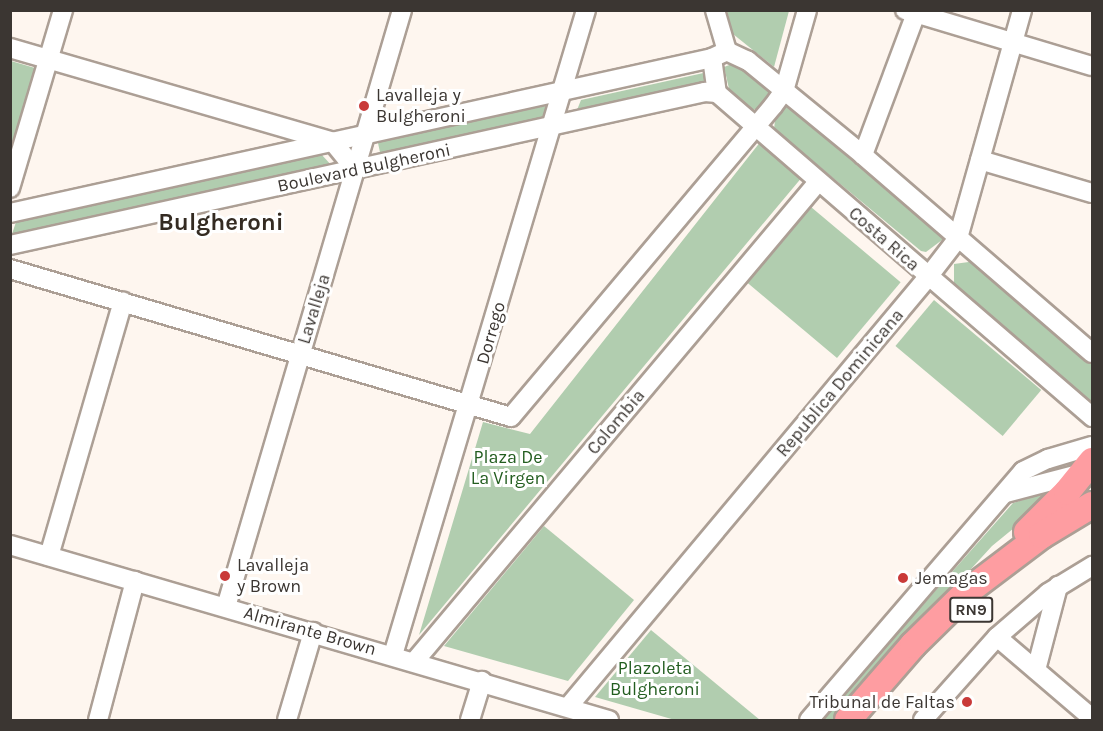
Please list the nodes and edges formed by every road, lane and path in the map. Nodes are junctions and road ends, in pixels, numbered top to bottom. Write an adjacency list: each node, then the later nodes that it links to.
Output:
1 (63, 10): 11 (street)
2 (586, 10): 13 (street, Dorrego)
3 (715, 10): 10 (street)
4 (807, 10): 14 (street)
5 (1022, 10): 8 (street, Republica Dominicana)
6 (396, 12): 18 (street, Lavalleja)
7 (911, 12): 8 (street); 20 (street)
8 (1013, 42): 12 (street); 21 (street, Republica Dominicana)
9 (10, 48): 11 (street)
10 (720, 55): 13 (street, Boulevard Bulgheroni); 14 (street); 15 (street)
11 (49, 59): 19 (street); 24 (street)
12 (1092, 66)
13 (563, 91): 16 (street, Dorrego); 18 (street, Boulevard Bulgheroni)
14 (784, 91): 17 (street); 20 (street)
15 (717, 93): 16 (street, Boulevard Bulgheroni); 17 (street, Costa Rica)
16 (551, 127): 22 (street, Boulevard Bulgheroni); 34 (street, Dorrego)
17 (757, 128): 23 (street, Costa Rica); 34 (street)
18 (365, 135): 19 (street, Boulevard Bulgheroni); 22 (street, Lavalleja)
19 (333, 142): 22 (street); 26 (street, Boulevard Bulgheroni)
20 (863, 155): 27 (street)
21 (980, 160): 25 (street); 27 (street, Republica Dominicana)
22 (356, 170): 28 (street, Boulevard Bulgheroni); 33 (street, Lavalleja)
23 (818, 182): 30 (street, Costa Rica); 51 (street, Colombia)
24 (10, 188)
25 (1092, 193)
26 (10, 213)
27 (958, 238): 30 (street, Republica Dominicana); 32 (street)
28 (10, 244)
29 (10, 269): 31 (street)
30 (928, 277): 35 (street, Costa Rica); 54 (street, Republica Dominicana)
31 (123, 302): 33 (street); 42 (street)
32 (1092, 353)
33 (301, 354): 34 (street); 47 (street, Lavalleja)
34 (470, 405): 50 (street, Dorrego)
35 (1092, 417)
36 (1092, 446): 38 (street)
37 (1090, 468): 38 (street); 46 (highway)
38 (1006, 493): 60 (street)
39 (1092, 504): 46 (highway, RN9)
40 (1092, 524): 62 (highway, RN9)
41 (10, 545): 42 (street, Almirante Brown)
42 (49, 556): 44 (street, Almirante Brown)
43 (1092, 566): 45 (street)
44 (135, 581): 47 (street, Almirante Brown); 56 (street)
45 (1058, 586): 49 (street); 52 (street)
46 (968, 591): 61 (highway, RN9)
47 (226, 607): 48 (street, Almirante Brown)
48 (313, 632): 50 (street, Almirante Brown); 57 (street)
49 (997, 637): 52 (street); 63 (street)
50 (393, 655): 51 (street, Almirante Brown)
51 (414, 662): 53 (street, Almirante Brown)
52 (1036, 670): 55 (street)
53 (482, 681): 54 (street, Almirante Brown); 58 (street)
54 (568, 707): 59 (street, Almirante Brown)
55 (1092, 718)
56 (98, 720)
57 (287, 720)
58 (470, 720)
59 (609, 720)
60 (809, 720)
61 (848, 720)
62 (869, 720)
63 (923, 720)

